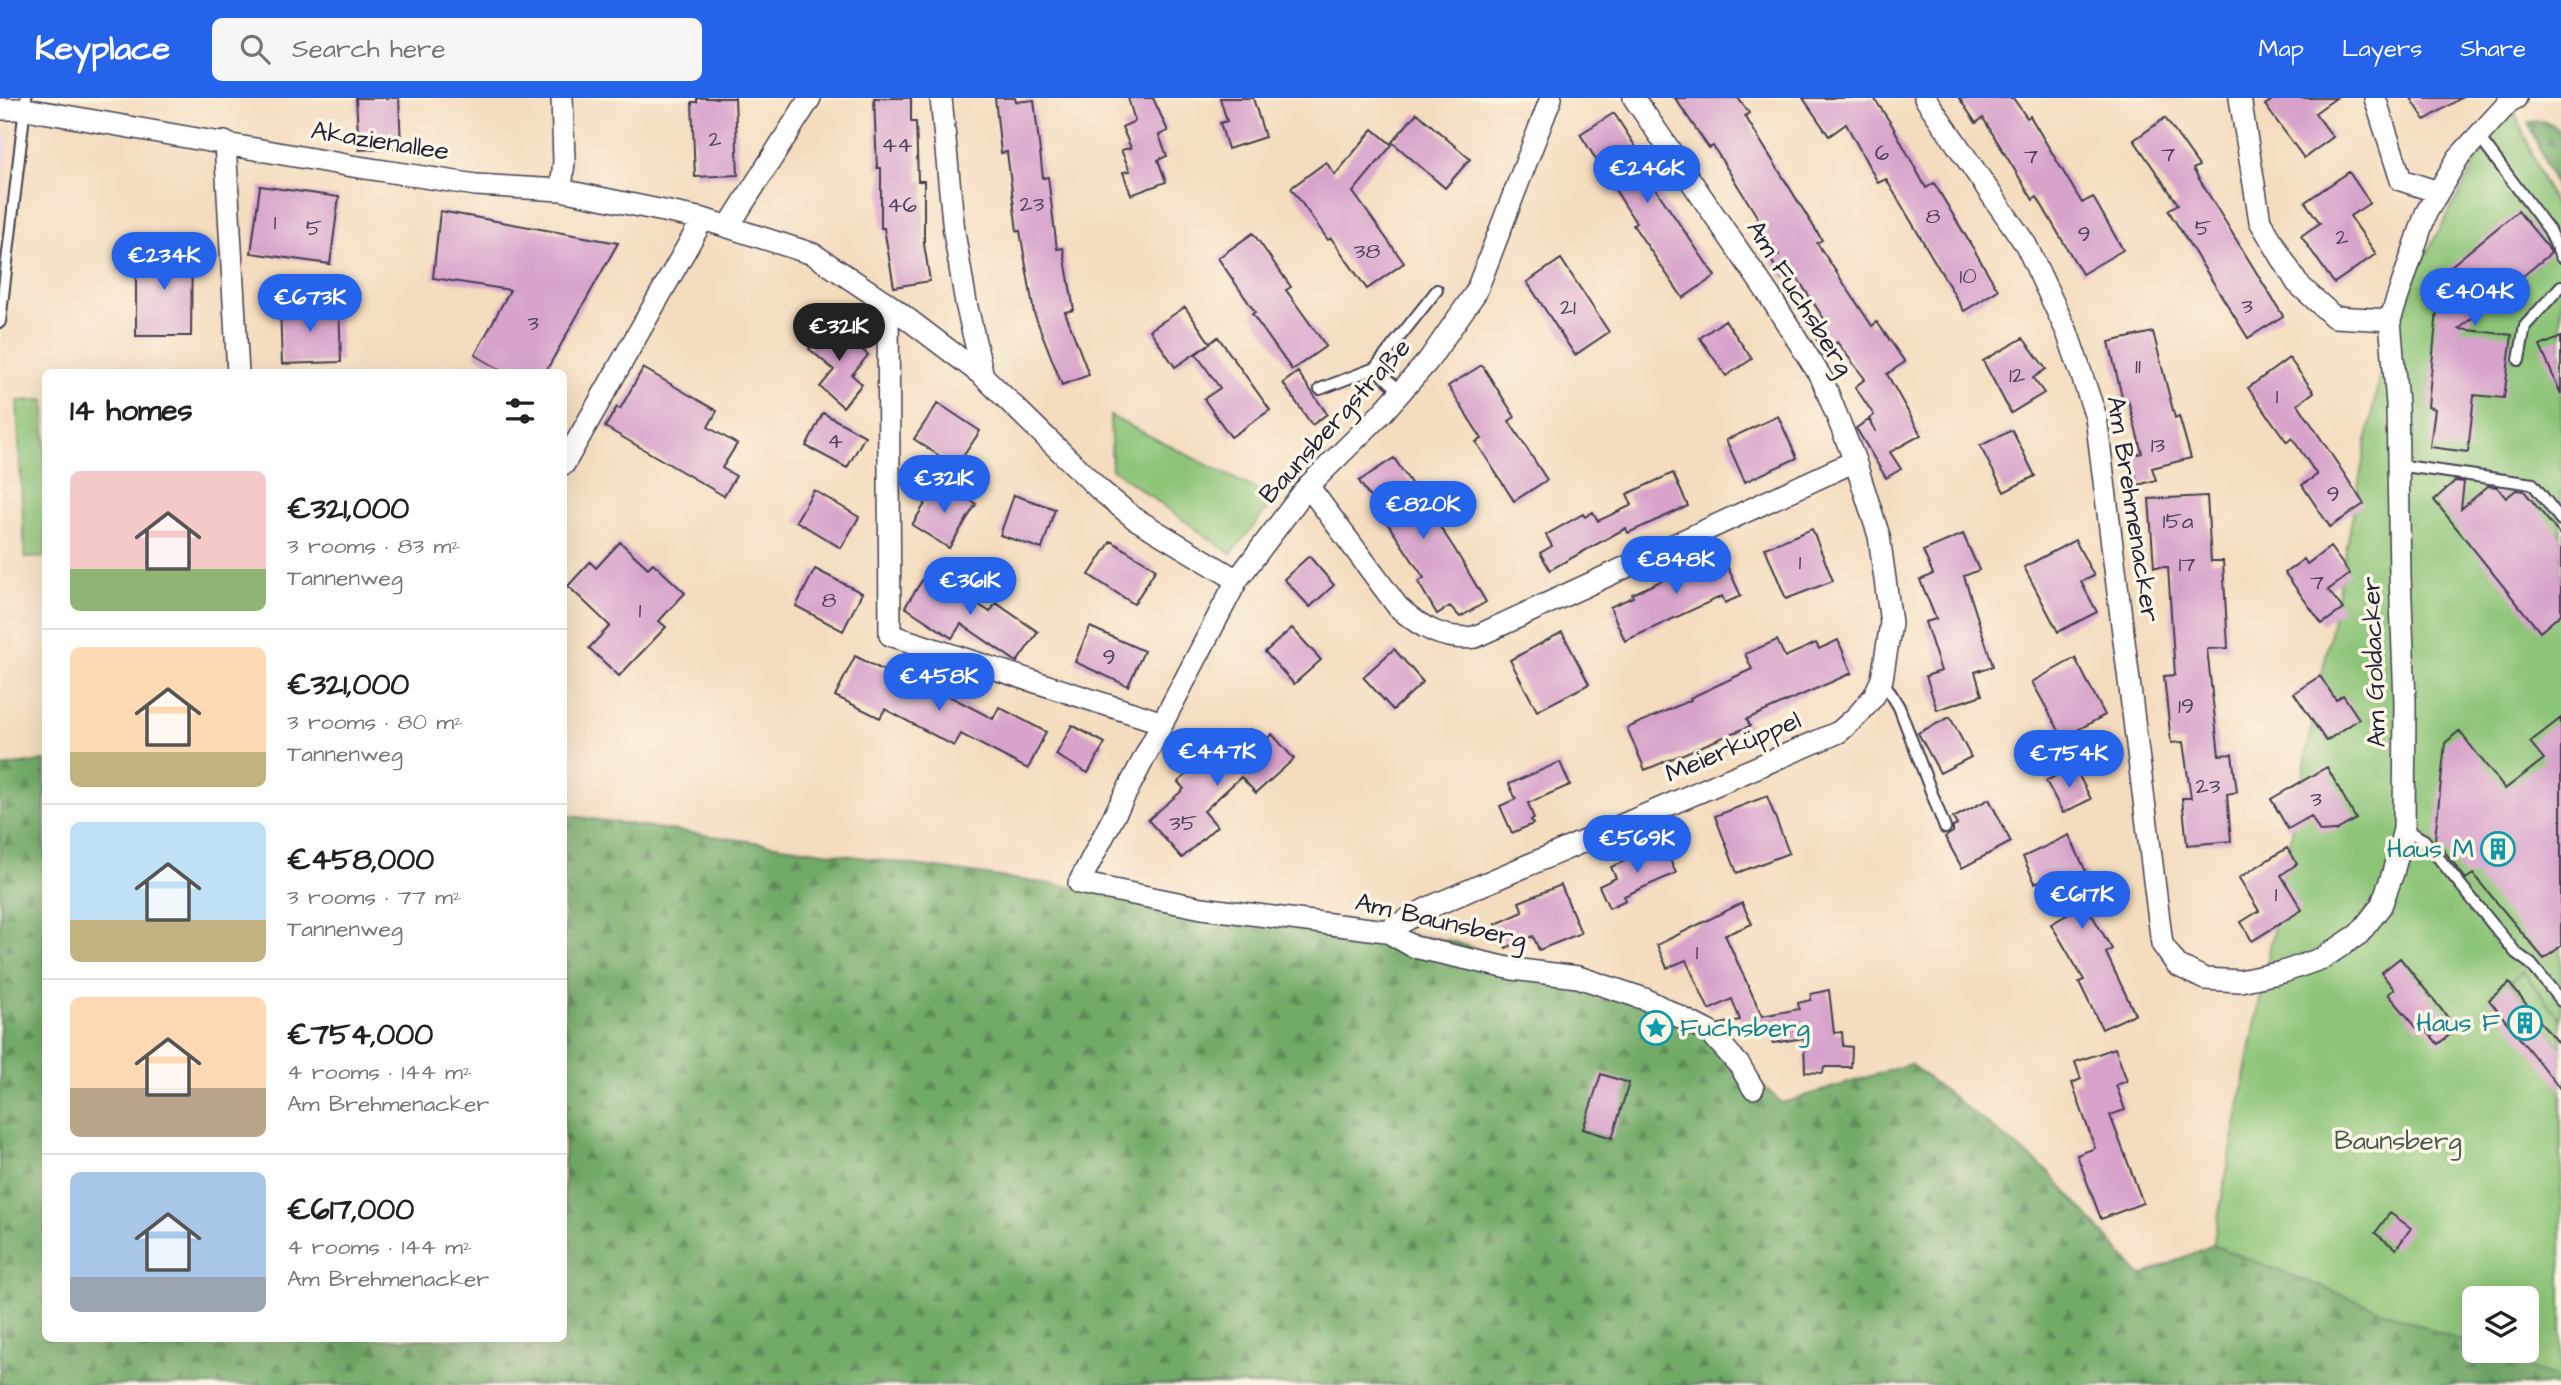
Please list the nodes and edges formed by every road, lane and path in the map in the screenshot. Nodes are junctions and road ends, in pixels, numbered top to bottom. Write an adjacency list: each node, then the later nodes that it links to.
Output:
1 (562, 98): 14 (street)
2 (810, 98): 17 (street)
3 (941, 98): 27 (street)
4 (1551, 98): 29 (street, Baunsbergstraße)
5 (1634, 98): 31 (street, Am Fuchsberg)
6 (1925, 98): 42 (street, Am Brehmenacker)
7 (2240, 98): 22 (street)
8 (2375, 98): 15 (street)
9 (2516, 98): 12 (street, Am Goldacker)
10 (26, 104): 11 (street, Akazienallee); 13 (street, Akazienallee); 23 (lane)
11 (0, 109)
12 (2479, 137): 15 (street, Am Goldacker); 18 (lane)
13 (225, 142): 14 (street, Akazienallee); 26 (street)
14 (561, 190): 16 (street, Akazienallee)
15 (2438, 192): 22 (street, Am Goldacker)
16 (703, 219): 17 (street, Akazienallee); 30 (street)
17 (728, 227): 21 (street, Akazienallee)
18 (2561, 257)
19 (2561, 286): 24 (lane)
20 (1437, 290): 25 (lane)
21 (888, 304): 27 (street, Akazienallee); 37 (street)
22 (2390, 320): 32 (street, Am Goldacker)
23 (0, 322)
24 (2519, 360)
25 (1375, 368): 28 (lane); 29 (lane)
26 (238, 369)
27 (984, 376): 35 (street, Akazienallee)
28 (1320, 388)
29 (1401, 392): 33 (street, Baunsbergstraße)
30 (567, 459)
31 (1855, 461): 33 (street); 36 (street, Am Fuchsberg)
32 (2397, 465): 34 (lane); 39 (street, Am Goldacker)
33 (1308, 485): 35 (street, Baunsbergstraße)
34 (2561, 520)
35 (1237, 580): 37 (street, Baunsbergstraße)
36 (1883, 674): 38 (lane); 41 (street, Meierküppel)
37 (1163, 723): 40 (street, Baunsbergstraße)
38 (1945, 828)
39 (2404, 829): 42 (street, Am Goldacker); 43 (lane)
40 (1079, 883): 41 (street, Am Baunsberg)
41 (1386, 931): 44 (street, Am Baunsberg)
42 (2177, 965)
43 (2561, 1001)
44 (1754, 1088)

